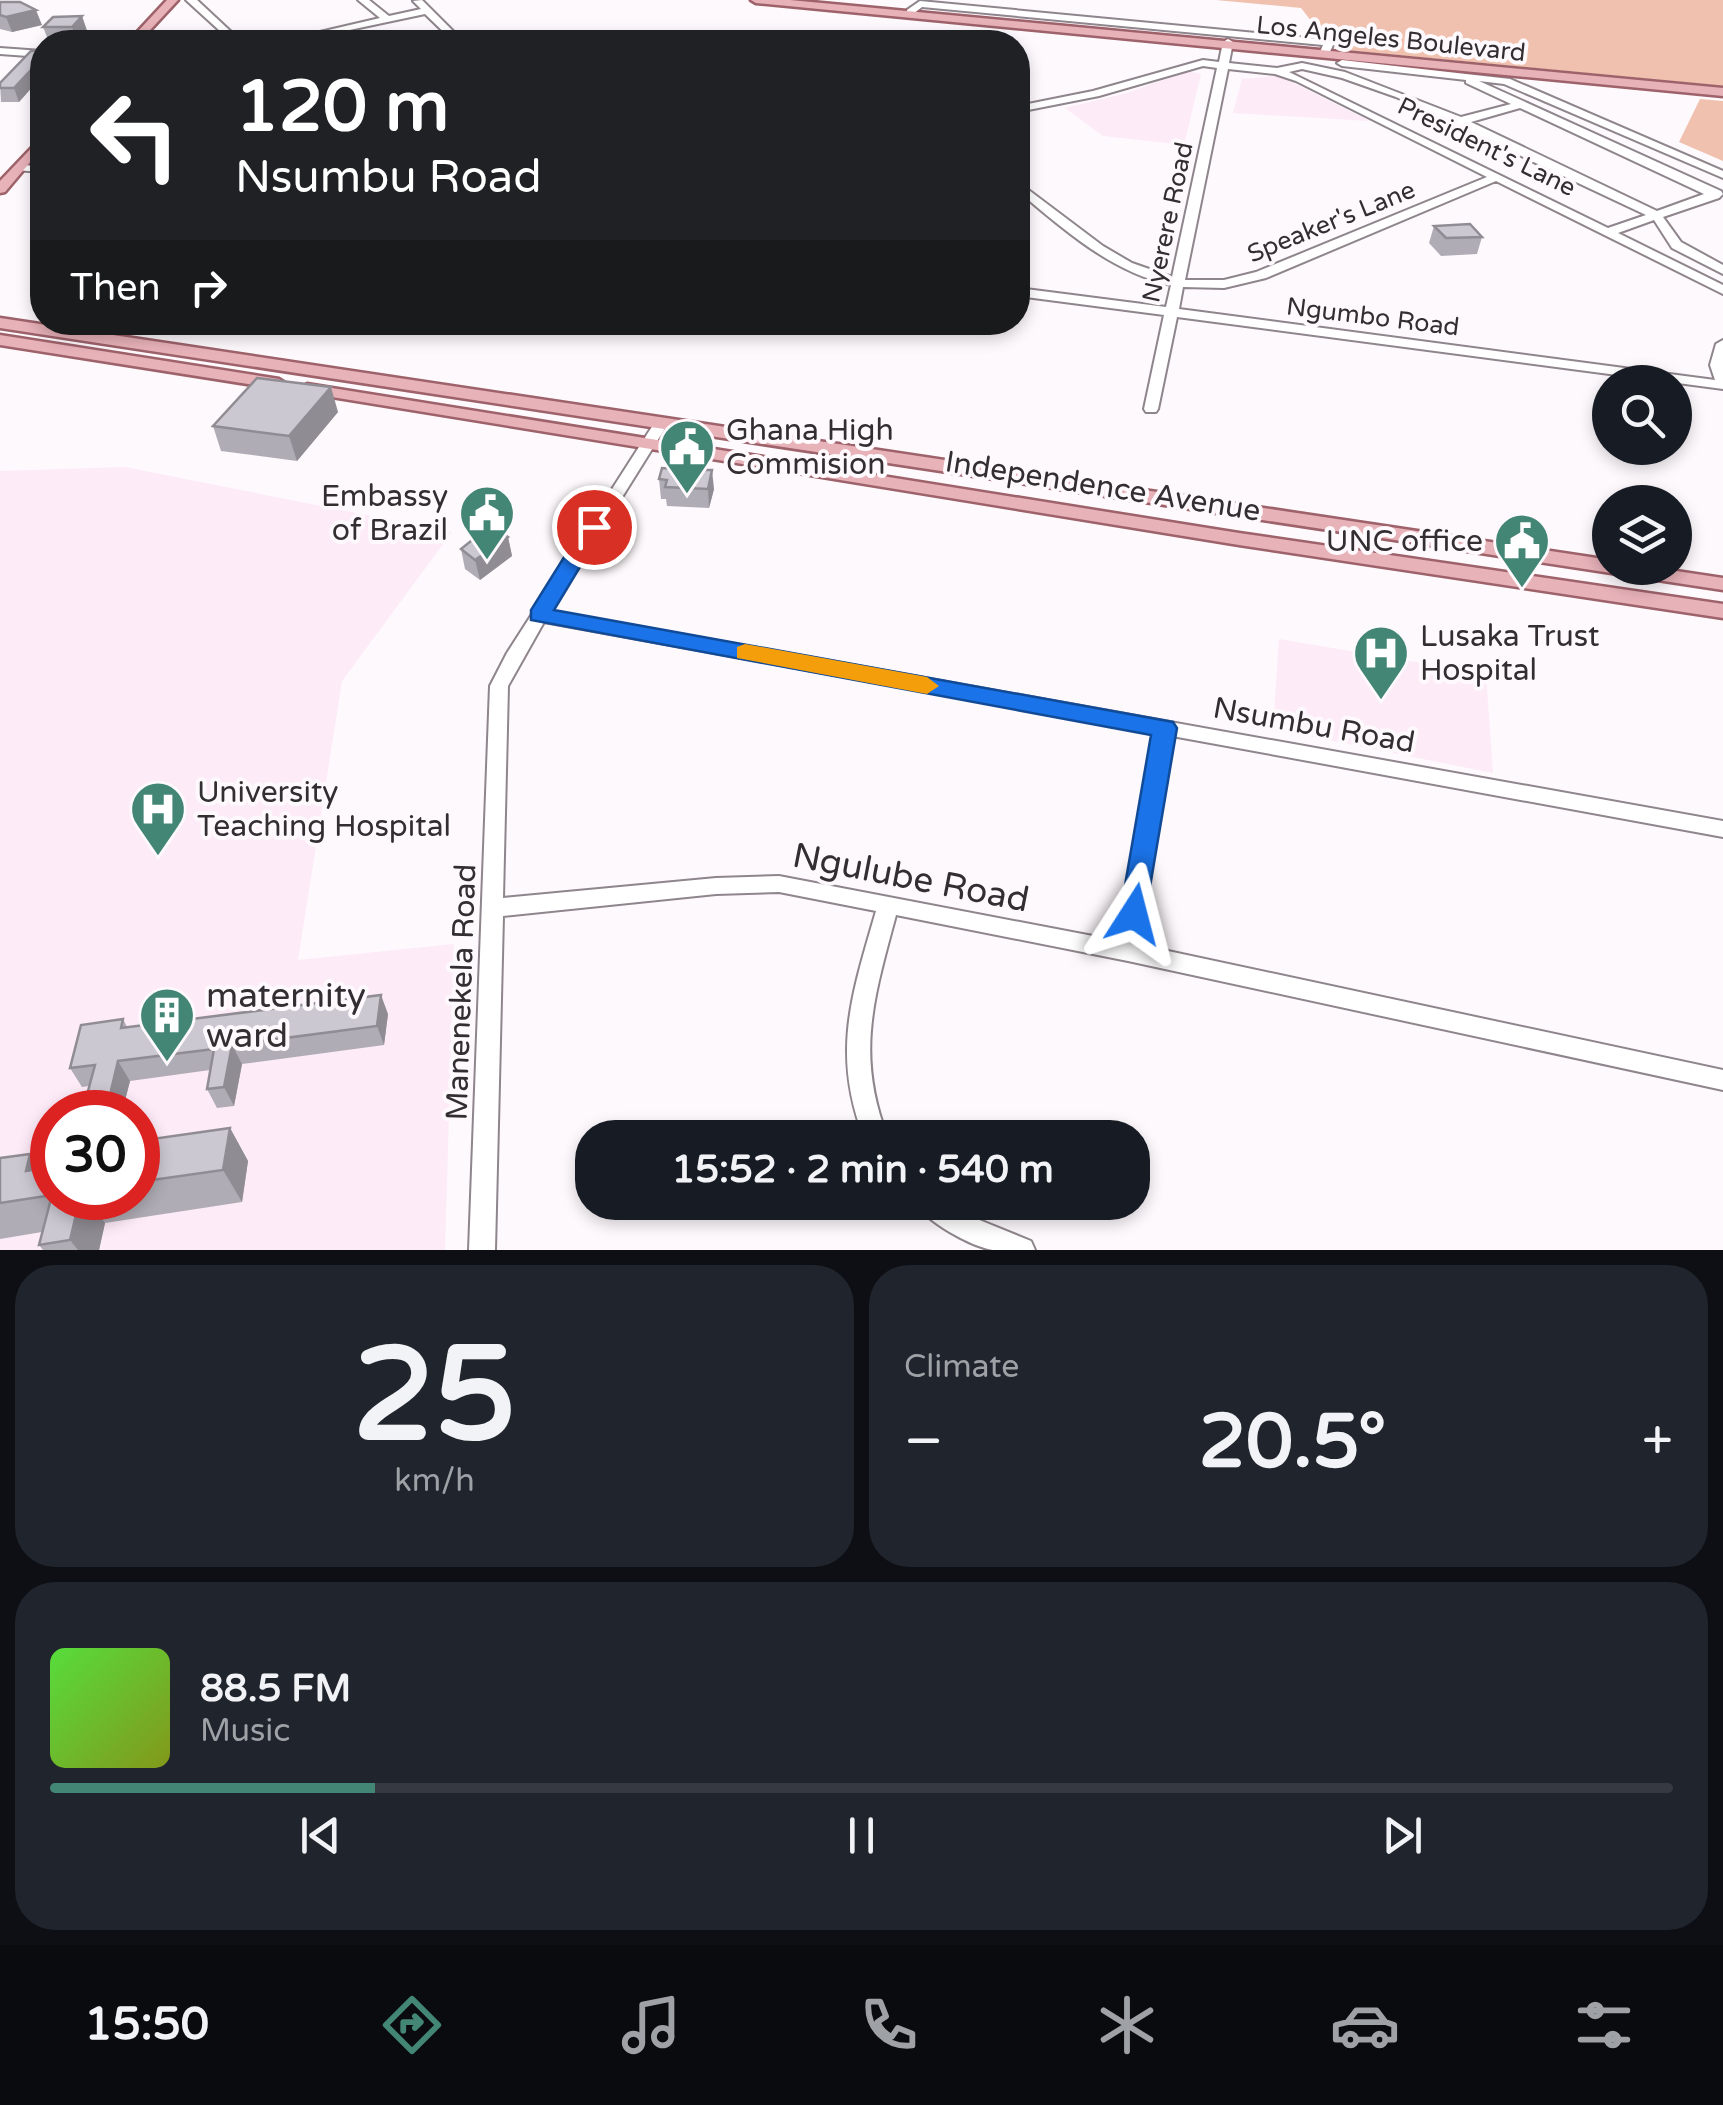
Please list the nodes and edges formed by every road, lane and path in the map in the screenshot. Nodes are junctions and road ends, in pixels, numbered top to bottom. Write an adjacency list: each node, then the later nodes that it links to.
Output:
1 (173, 0): 11 (main road)
2 (191, 0): 12 (street)
3 (363, 0): 10 (street)
4 (417, 0): 8 (street)
5 (756, 0): 7 (main road, Los Angeles Boulevard)
6 (787, 0): 9 (main road, Los Angeles Boulevard)
7 (770, 1): 15 (main road, Los Angeles Boulevard)
8 (424, 11): 10 (street); 14 (street)
9 (910, 12): 15 (main road, Los Angeles Boulevard); 18 (street)
10 (387, 19): 13 (street)
11 (145, 30)
12 (224, 30)
13 (337, 30)
14 (445, 30)
15 (1228, 44): 18 (main road, Los Angeles Boulevard); 19 (street, Nyerere Road)
16 (0, 52): 17 (street)
17 (30, 53)
18 (1322, 57): 20 (street); 21 (street); 22 (main road, Los Angeles Boulevard); 25 (street)
19 (1224, 64): 20 (street, President's Lane); 24 (street, President's Lane); 39 (street, Nyerere Road)
20 (1276, 72): 32 (street, President's Lane)
21 (1456, 75): 23 (street); 26 (street)
22 (1723, 91)
23 (1519, 105): 25 (street); 27 (street)
24 (1030, 108)
25 (1457, 122): 36 (street)
26 (1617, 130): 27 (street); 31 (street)
27 (1589, 139): 34 (street)
28 (30, 155): 29 (main road)
29 (19, 168): 30 (street); 33 (main road)
30 (30, 168)
31 (1723, 175)
32 (1496, 176): 37 (street, President's Lane); 39 (street, Speaker's Lane)
33 (0, 189)
34 (1720, 194): 36 (street)
35 (1030, 195): 39 (street, Speaker's Lane)
36 (1656, 215): 37 (street); 38 (street)
37 (1609, 232): 40 (street, President's Lane)
38 (1723, 270)
39 (1178, 280): 42 (street, Nyerere Road)
40 (1723, 290)
41 (1030, 294): 42 (street, Ngumbo Road)
42 (1171, 314): 49 (street, Ngumbo Road); 51 (street, Nyerere Road)
43 (0, 324): 44 (main road, Independence Avenue)
44 (30, 328)
45 (78, 335): 48 (main road, Independence Avenue)
46 (0, 340): 50 (main road, Independence Avenue)
47 (1723, 344): 49 (street)
48 (296, 366): 50 (main road); 52 (main road, Independence Avenue)
49 (1723, 383)
50 (280, 384): 53 (main road, Independence Avenue)
51 (1150, 408)
52 (662, 422): 53 (street, Manenekela Road); 54 (main road, Independence Avenue)
53 (648, 443): 56 (main road, Independence Avenue); 66 (street, Manenekela Road)
54 (1117, 492): 55 (main road, Independence Avenue); 56 (main road)
55 (1137, 496): 57 (main road); 58 (main road, Independence Avenue)
56 (1109, 518): 57 (main road, Independence Avenue)
57 (1129, 522): 60 (main road, Independence Avenue)
58 (1362, 528): 59 (main road, Independence Avenue); 60 (main road)
59 (1384, 531): 61 (main road); 62 (main road, Independence Avenue)
60 (1360, 555): 61 (main road, Independence Avenue)
61 (1381, 558): 65 (main road, Independence Avenue)
62 (1592, 563)
63 (1692, 579): 64 (main road)
64 (1723, 584)
65 (1723, 611)
66 (539, 615): 67 (street, Nsumbu Road); 70 (street, Manenekela Road)
67 (1164, 728): 68 (street, Nsumbu Road); 71 (street)
68 (1723, 829)
69 (888, 905): 70 (street, Ngulube Road); 71 (street, Ngulube Road); 73 (street)
70 (494, 908): 75 (street, Manenekela Road)
71 (1128, 952): 72 (street, Ngulube Road)
72 (1723, 1080)
73 (869, 1120)
74 (954, 1220): 76 (street)
75 (482, 1250)
76 (1022, 1250)

